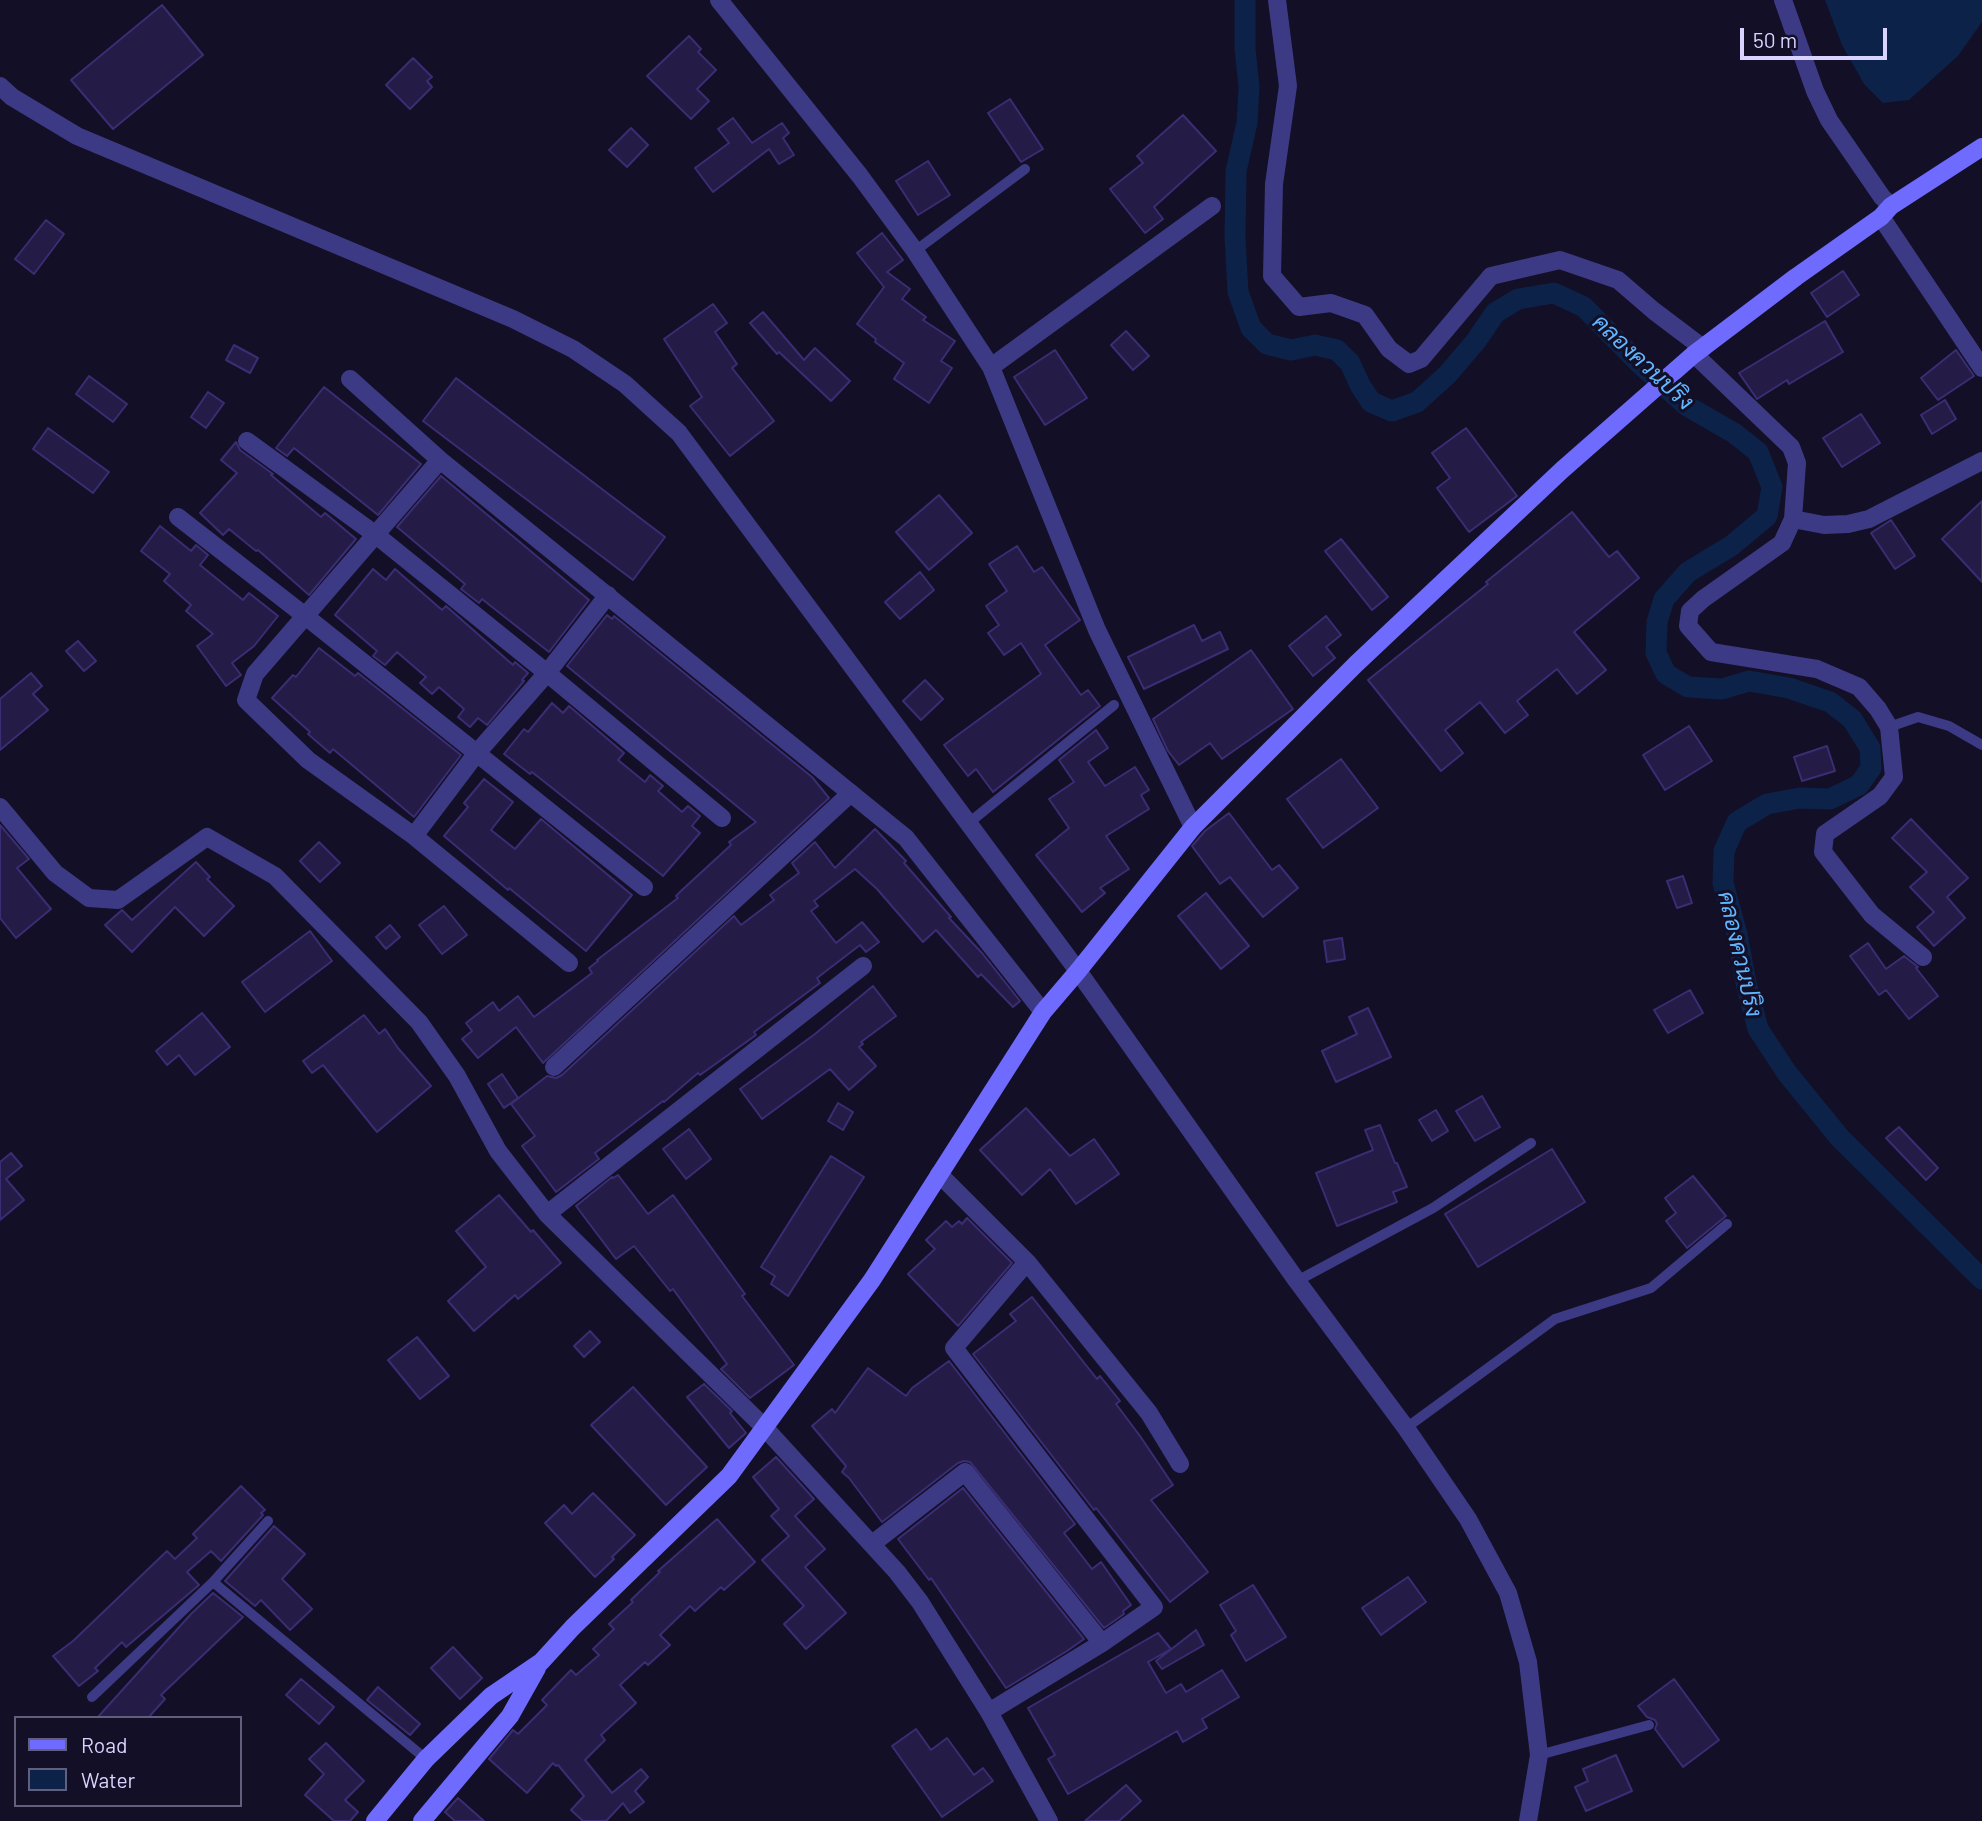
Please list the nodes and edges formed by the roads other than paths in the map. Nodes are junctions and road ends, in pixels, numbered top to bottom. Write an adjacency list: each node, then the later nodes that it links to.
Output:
1 (719, 0): 9 (street)
2 (1277, 0): 10 (street)
3 (1783, 0): 8 (street)
4 (0, 86): 30 (street)
5 (1982, 147): 8 (street)
6 (1025, 169): 9 (lane)
7 (1212, 206): 11 (street)
8 (1886, 211): 10 (street); 12 (street)
9 (915, 251): 11 (street)
10 (1696, 353): 18 (street); 31 (street)
11 (991, 367): 31 (street)
12 (1982, 368)
13 (350, 379): 15 (street)
14 (247, 441): 19 (street)
15 (440, 460): 19 (street); 20 (street)
16 (1982, 461): 18 (street)
17 (178, 517): 21 (street)
18 (1793, 519): 24 (street)
19 (376, 535): 21 (street); 22 (street)
20 (608, 595): 22 (street); 27 (street)
21 (304, 615): 26 (street); 32 (street)
22 (547, 673): 26 (street); 29 (street)
23 (1114, 705): 30 (lane)
24 (1889, 727): 25 (lane); 34 (street)
25 (1982, 745)
26 (476, 754): 32 (street); 33 (street)
27 (852, 793): 38 (street); 39 (street)
28 (0, 807): 42 (street)
29 (722, 818)
30 (970, 822): 37 (street)
31 (1192, 827): 37 (street)
32 (414, 836): 35 (street)
33 (643, 887)
34 (1923, 957)
35 (569, 963)
36 (863, 966): 42 (street)
37 (1078, 971): 38 (street); 45 (street)
38 (1044, 1012): 41 (street)
39 (554, 1067)
40 (1531, 1143): 45 (lane)
41 (939, 1174): 44 (street); 46 (street)
42 (547, 1214): 46 (street)
43 (1727, 1224): 47 (lane)
44 (1027, 1262): 48 (street); 52 (street)
45 (1297, 1280): 47 (street)
46 (764, 1427): 50 (street); 53 (street)
47 (1406, 1428): 57 (street)
48 (1180, 1464)
49 (268, 1521): 51 (lane)
50 (872, 1544): 52 (street); 55 (street)
51 (213, 1582): 54 (lane); 58 (lane)
52 (1102, 1643): 55 (street)
53 (541, 1662): 58 (street); 60 (street)
54 (92, 1697)
55 (989, 1712): 61 (street)
56 (1649, 1725): 57 (lane)
57 (1539, 1755): 62 (street)
58 (426, 1759): 59 (street)
59 (375, 1821)
60 (422, 1821)
61 (1049, 1821)
62 (1528, 1821)

